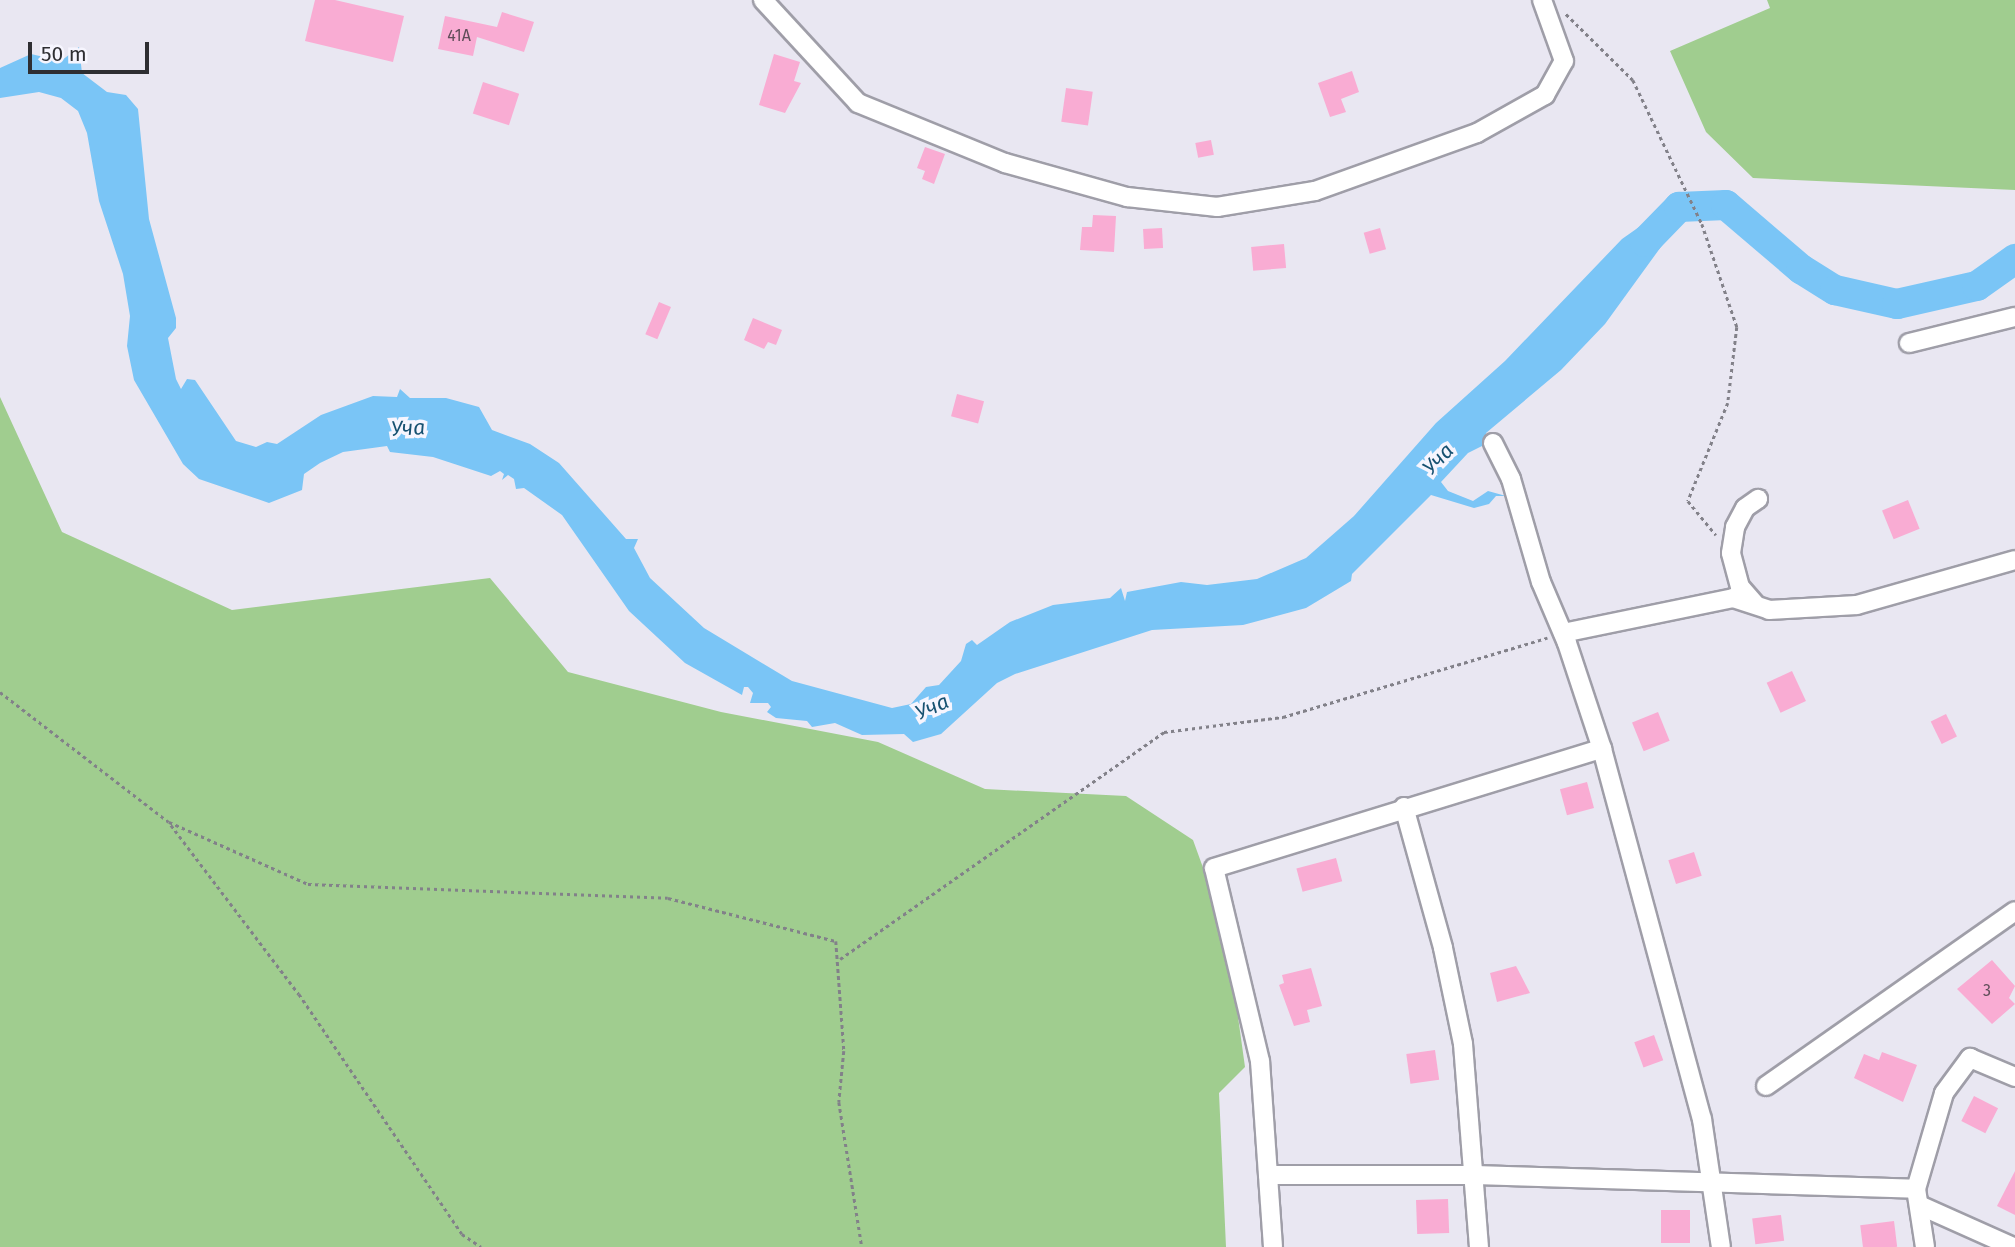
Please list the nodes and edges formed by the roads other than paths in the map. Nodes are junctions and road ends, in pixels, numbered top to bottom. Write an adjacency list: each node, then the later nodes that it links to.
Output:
1 (763, 0): 2 (street)
2 (1542, 0)
3 (2015, 317): 4 (street)
4 (1909, 343)
5 (1493, 443): 9 (street)
6 (1758, 499): 8 (street)
7 (2015, 560): 8 (street)
8 (1755, 604): 9 (street)
9 (1563, 633): 10 (street)
10 (1602, 749): 11 (street); 17 (street)
11 (1404, 807): 15 (street); 16 (street)
12 (2015, 911): 14 (street)
13 (2015, 1077): 18 (street)
14 (1766, 1086)
15 (1268, 1175): 16 (street); 19 (street)
16 (1475, 1175): 17 (street); 20 (street)
17 (1711, 1183): 18 (street); 21 (street)
18 (1918, 1197): 22 (street); 23 (street)
19 (1273, 1247)
20 (1479, 1247)
21 (1721, 1247)
22 (1925, 1247)
23 (2013, 1247)

